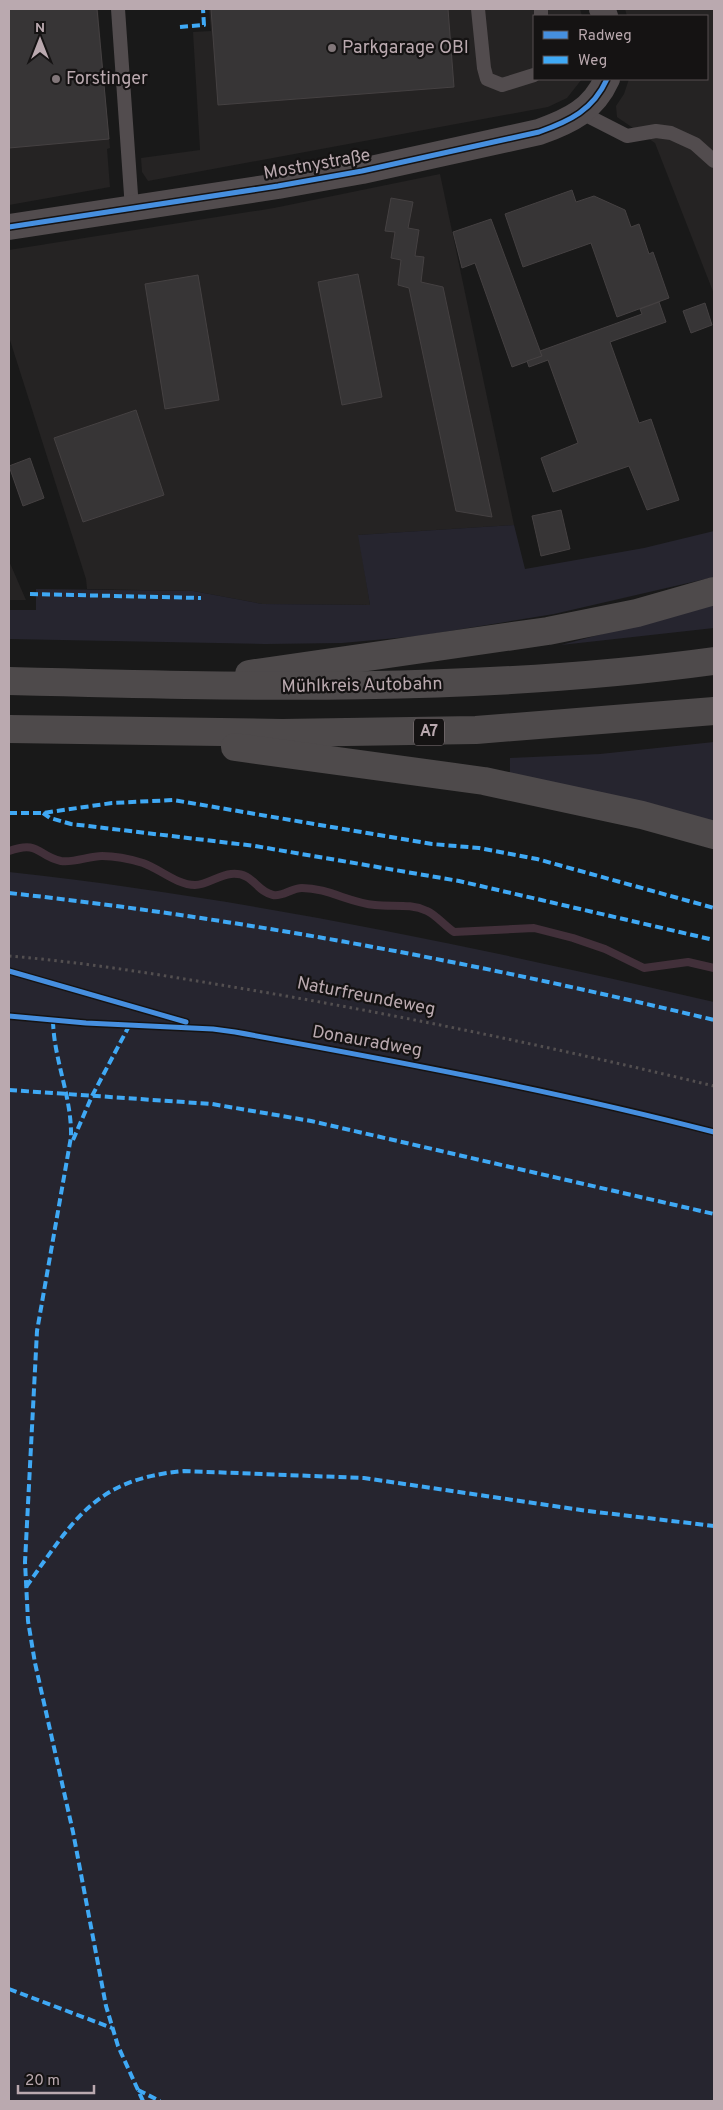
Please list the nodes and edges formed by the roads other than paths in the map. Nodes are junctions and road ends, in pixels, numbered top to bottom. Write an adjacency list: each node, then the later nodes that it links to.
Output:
1 (118, 9): 7 (lane)
2 (478, 9): 3 (lane)
3 (533, 75)
4 (605, 80): 5 (street, Mostnystraße)
5 (582, 113): 6 (lane); 7 (street, Mostnystraße)
6 (714, 160)
7 (132, 209): 8 (street, Mostnystraße)
8 (9, 228)
9 (714, 591): 12 (highway)
10 (714, 661): 12 (highway, Mühlkreis Autobahn)
11 (9, 681): 12 (highway, Mühlkreis Autobahn)
12 (176, 686)
13 (714, 711): 15 (highway, A7)
14 (9, 729): 15 (highway, A7)
15 (142, 732): 16 (highway)
16 (714, 835)

